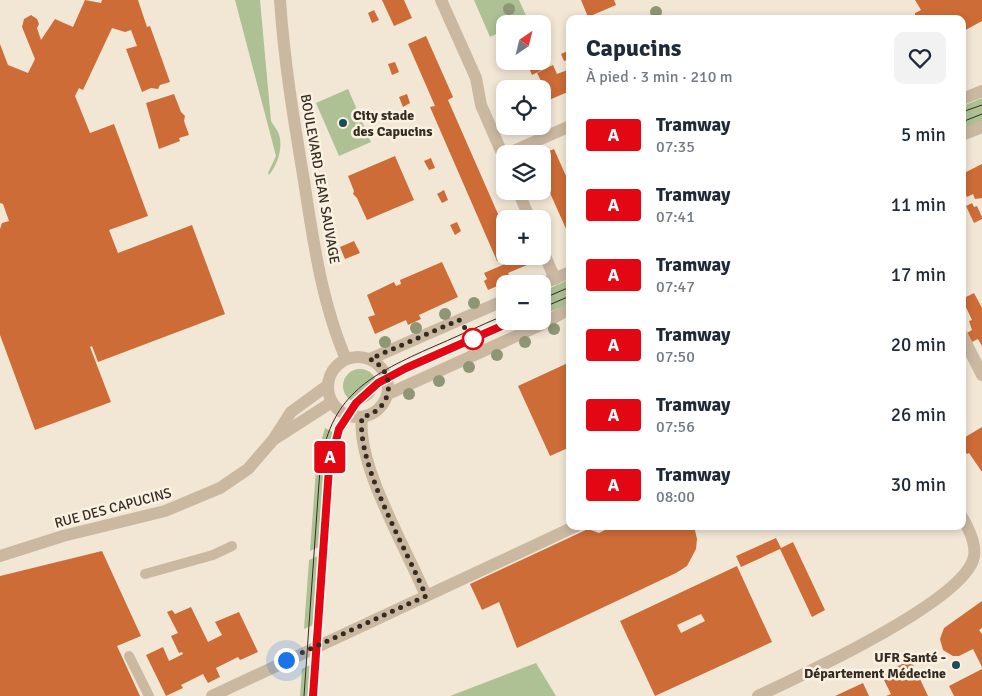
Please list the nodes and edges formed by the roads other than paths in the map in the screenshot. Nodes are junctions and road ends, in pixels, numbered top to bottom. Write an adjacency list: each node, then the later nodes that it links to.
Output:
1 (280, 0): 17 (street, BOULEVARD JEAN SAUVAGE)
2 (441, 0): 8 (street)
3 (982, 91): 4 (street)
4 (966, 97)
5 (982, 127): 7 (street)
6 (566, 128): 9 (street)
7 (966, 133)
8 (500, 145)
9 (529, 145)
10 (549, 265): 12 (street)
11 (566, 274): 12 (street)
12 (555, 279): 13 (street)
13 (551, 281)
14 (496, 304): 18 (street)
15 (566, 310): 21 (street)
16 (966, 343): 19 (street)
17 (346, 359): 18 (street); 20 (street)
18 (370, 359): 21 (street)
19 (982, 375)
20 (328, 385): 22 (street); 24 (street, RUE DES CAPUCINS)
21 (388, 394): 23 (street)
22 (332, 402): 23 (street); 24 (street, RUE DES CAPUCINS)
23 (362, 417): 31 (street)
24 (273, 440): 29 (street, RUE DES CAPUCINS)
25 (966, 525): 28 (street)
26 (567, 530): 31 (street)
27 (232, 546): 30 (lane)
28 (978, 549): 35 (street)
29 (0, 556)
30 (145, 574)
31 (426, 596): 34 (street)
32 (130, 656): 33 (lane)
33 (149, 696)
34 (212, 696)
35 (758, 696)

